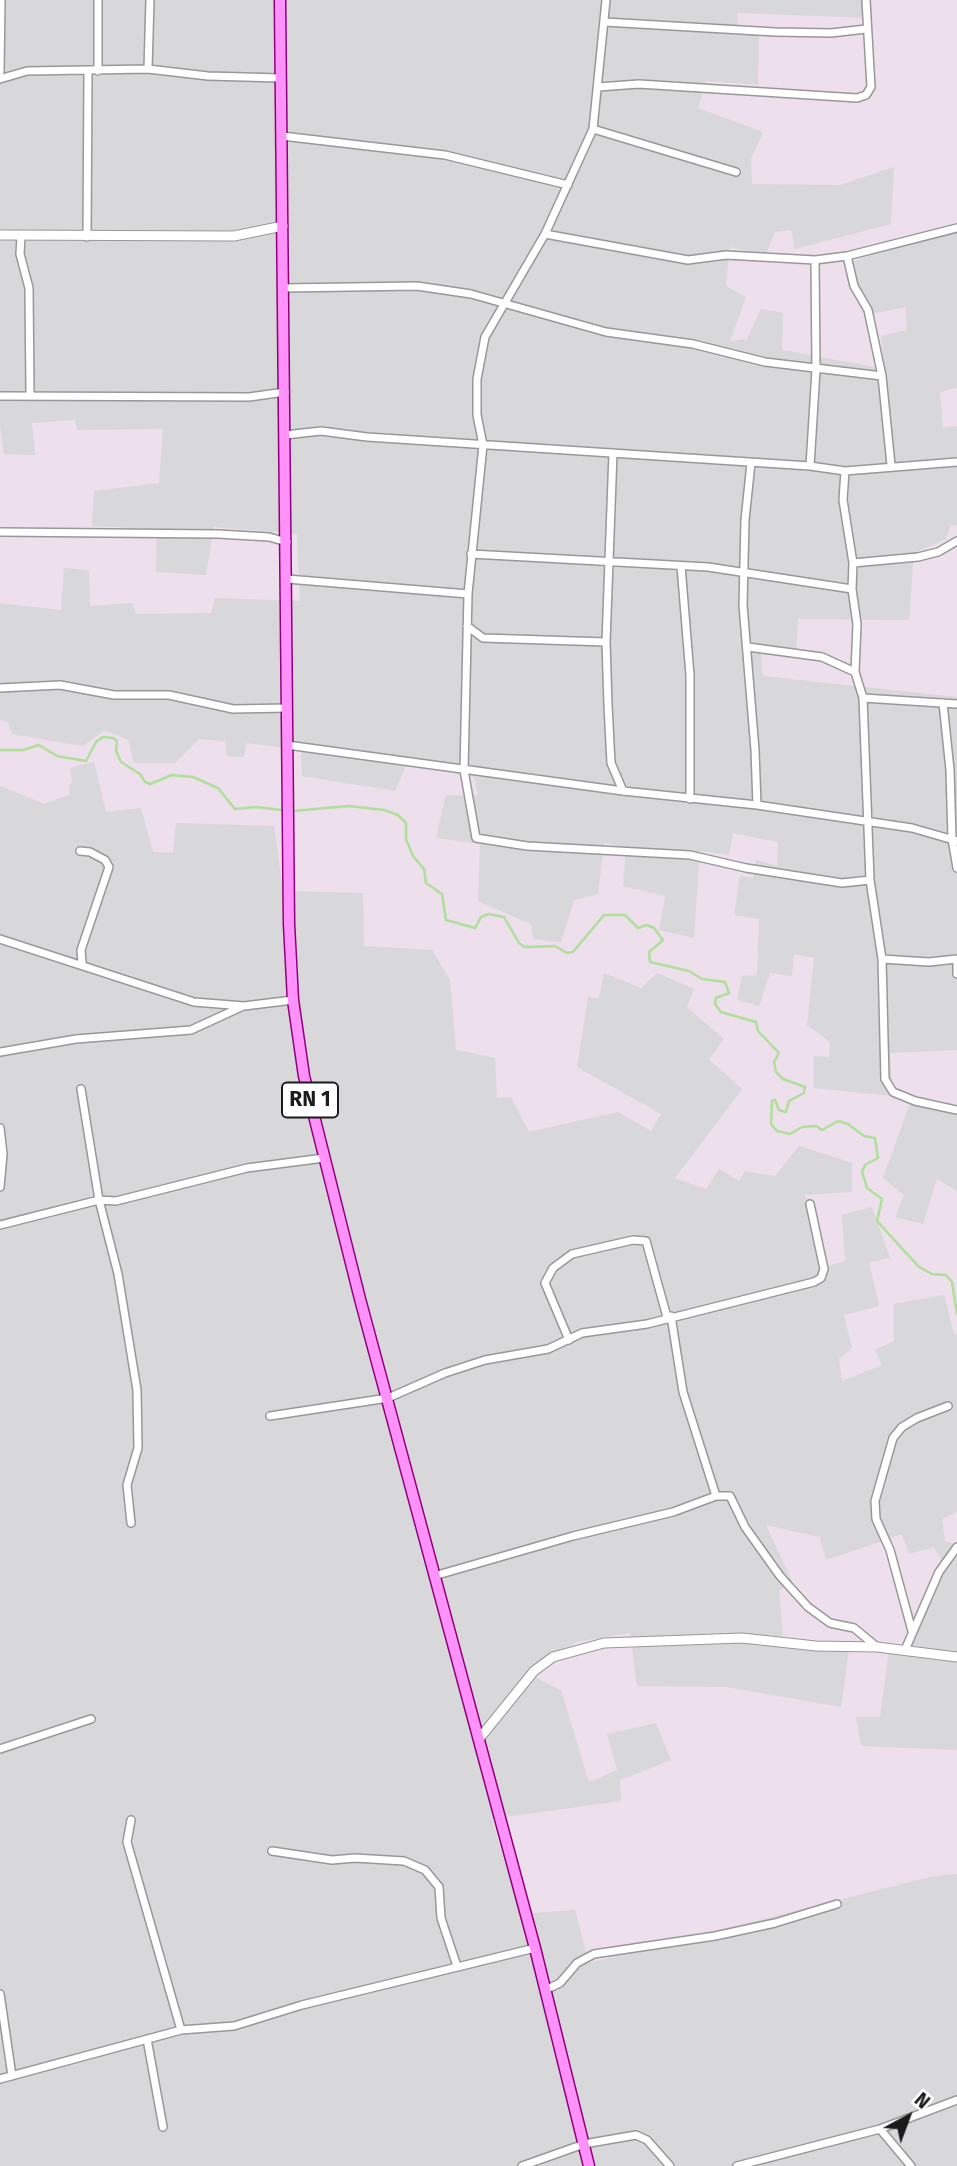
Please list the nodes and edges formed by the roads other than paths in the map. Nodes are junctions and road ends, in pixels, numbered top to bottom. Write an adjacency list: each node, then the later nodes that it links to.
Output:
1 (1, 0): 12 (street)
2 (98, 0): 11 (street)
3 (150, 0): 9 (street)
4 (280, 0): 13 (main road, RN 1)
5 (606, 0): 7 (street)
6 (866, 0): 8 (street)
7 (605, 22): 8 (street); 15 (street)
8 (866, 29): 15 (street)
9 (148, 69): 11 (street); 13 (street)
10 (88, 71): 11 (street); 14 (street); 25 (street)
11 (98, 71)
12 (0, 72)
13 (280, 78): 17 (main road, RN 1)
14 (0, 79)
15 (598, 87): 16 (street)
16 (593, 129): 18 (street); 19 (street)
17 (282, 136): 19 (street); 20 (main road, RN 1)
18 (736, 172)
19 (568, 185): 22 (street)
20 (283, 226): 25 (street); 28 (main road, RN 1)
21 (957, 228): 26 (street)
22 (545, 234): 27 (street); 29 (street)
23 (0, 236): 24 (street)
24 (21, 237): 25 (street); 33 (street)
25 (87, 237)
26 (847, 256): 27 (street); 31 (street)
27 (815, 260): 30 (street)
28 (284, 288): 29 (street); 32 (main road, RN 1)
29 (503, 305): 30 (street); 36 (street)
30 (816, 370): 31 (street); 41 (street)
31 (882, 376): 40 (street)
32 (285, 392): 33 (street); 35 (main road, RN 1)
33 (30, 395): 34 (street)
34 (0, 396)
35 (285, 435): 36 (street); 45 (main road, RN 1)
36 (483, 445): 37 (street); 46 (street)
37 (613, 453): 39 (street); 47 (street)
38 (957, 462): 40 (street)
39 (751, 463): 41 (street); 50 (street)
40 (891, 465): 42 (street)
41 (810, 466): 42 (street)
42 (845, 471): 48 (street)
43 (0, 532): 45 (street)
44 (957, 541): 48 (street)
45 (287, 542): 51 (main road, RN 1)
46 (471, 554): 47 (street); 53 (street)
47 (610, 560): 49 (street); 55 (street)
48 (853, 563): 52 (street)
49 (681, 566): 50 (street); 66 (street)
50 (743, 572): 52 (street); 56 (street)
51 (287, 579): 53 (street); 62 (main road, RN 1)
52 (852, 589): 57 (street)
53 (468, 594): 54 (street)
54 (467, 626): 55 (street); 64 (street)
55 (606, 642): 65 (street)
56 (748, 647): 57 (street); 67 (street)
57 (855, 672): 59 (street)
58 (0, 688): 62 (street)
59 (863, 698): 60 (street); 68 (street)
60 (943, 703): 61 (street); 69 (street)
61 (957, 704)
62 (287, 708): 63 (main road, RN 1)
63 (287, 745): 64 (street); 78 (main road, RN 1)
64 (464, 770): 65 (street); 72 (street)
65 (623, 791): 66 (street)
66 (690, 799): 67 (street)
67 (757, 805): 68 (street)
68 (870, 822): 69 (street); 72 (street)
69 (954, 840): 71 (street)
70 (80, 851): 76 (street)
71 (957, 868)
72 (870, 880): 74 (street)
73 (0, 939): 76 (street)
74 (882, 959): 75 (street); 82 (street)
75 (957, 961): 77 (street)
76 (82, 963): 79 (street)
77 (957, 974)
78 (293, 1000): 79 (street); 84 (main road, RN 1)
79 (244, 1006): 80 (street)
80 (0, 1052)
81 (81, 1088): 86 (street)
82 (957, 1110)
83 (0, 1128): 85 (street)
84 (324, 1157): 86 (street); 91 (main road, RN 1)
85 (0, 1187)
86 (99, 1200): 88 (street); 95 (street)
87 (810, 1204): 89 (street)
88 (0, 1225)
89 (669, 1317): 90 (street); 90 (street); 94 (street)
90 (569, 1340): 91 (street)
91 (388, 1398): 93 (street); 97 (main road, RN 1)
92 (948, 1406): 98 (street)
93 (270, 1416)
94 (716, 1496): 97 (street); 99 (street)
95 (131, 1523)
96 (957, 1547): 98 (street)
97 (433, 1576): 103 (main road, RN 1)
98 (912, 1631): 100 (street)
99 (877, 1647): 100 (street); 103 (street)
100 (905, 1650): 101 (street)
101 (957, 1657)
102 (91, 1719): 104 (street)
103 (479, 1739): 108 (main road, RN 1)
104 (0, 1749)
105 (131, 1820): 112 (street)
106 (272, 1851): 109 (street)
107 (836, 1904): 110 (street)
108 (534, 1948): 109 (street); 110 (main road, RN 1)
109 (457, 1966): 112 (street)
110 (545, 1990): 119 (main road, RN 1)
111 (0, 1994): 114 (street)
112 (181, 2031): 113 (street)
113 (147, 2039): 114 (street); 117 (street)
114 (12, 2076): 115 (street)
115 (0, 2079)
116 (957, 2100): 118 (street)
117 (163, 2127)
118 (880, 2129): 123 (street); 124 (street)
119 (584, 2144): 120 (street); 121 (main road, RN 1); 122 (street)
120 (522, 2166)
121 (589, 2166)
122 (670, 2166)
123 (737, 2166)
124 (911, 2166)

